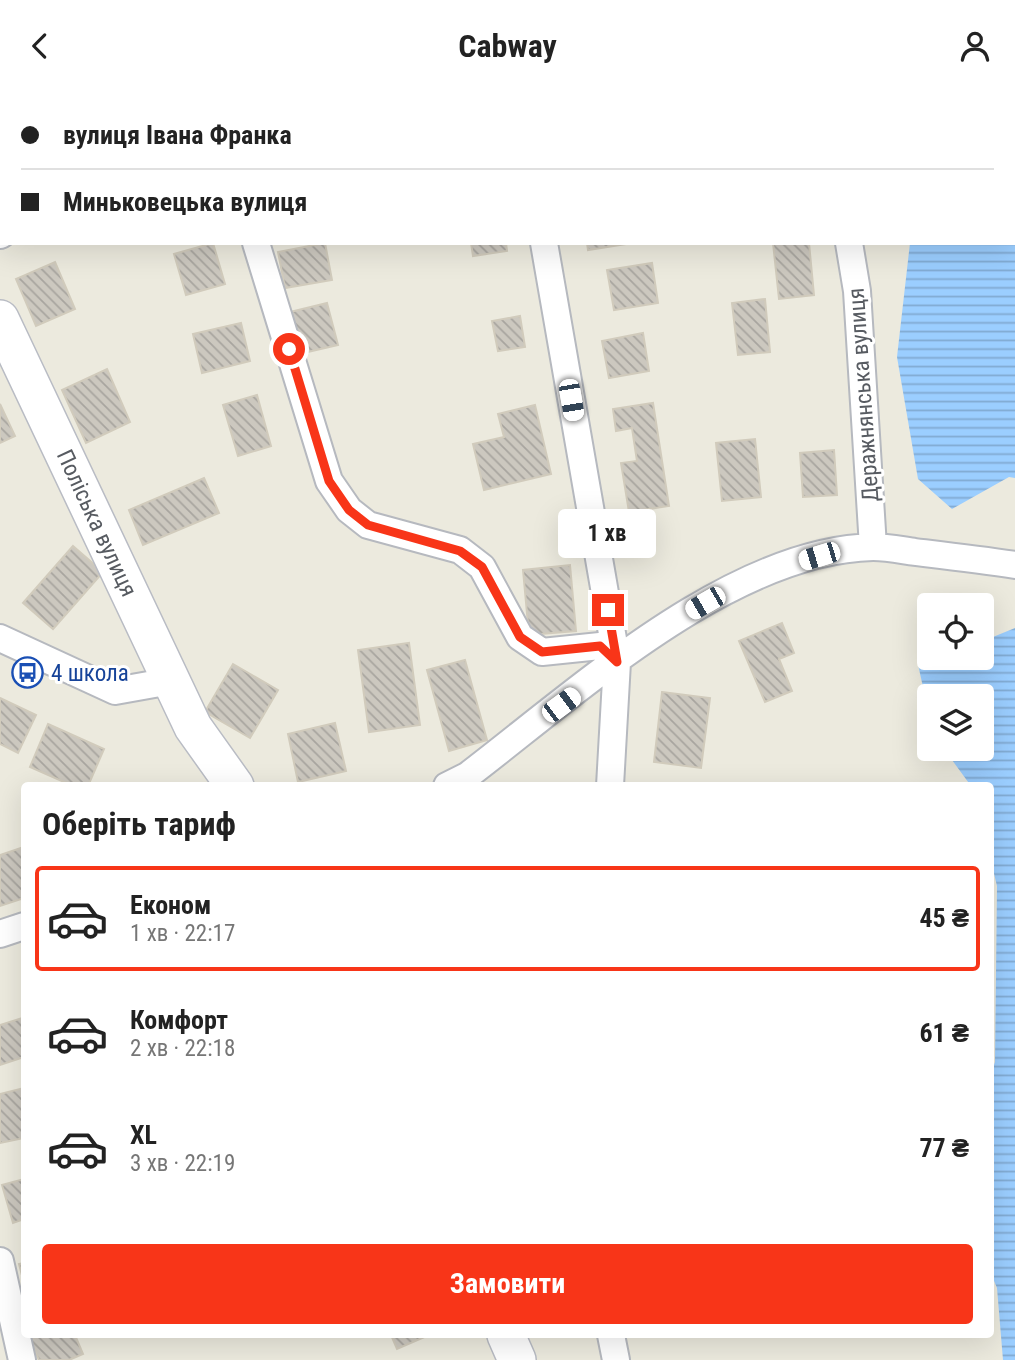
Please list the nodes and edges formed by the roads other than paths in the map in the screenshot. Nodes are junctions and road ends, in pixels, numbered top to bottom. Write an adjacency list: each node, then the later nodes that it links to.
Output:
1 (257, 245): 8 (street)
2 (544, 245): 8 (street)
3 (849, 245): 5 (street, Деражнянська вулиця)
4 (0, 319): 9 (main road, Поліська вулиця)
5 (873, 547): 6 (street); 8 (street)
6 (1015, 565)
7 (0, 638): 9 (street)
8 (617, 662): 11 (street); 12 (street)
9 (172, 681): 10 (main road, Поліська вулиця)
10 (232, 782)
11 (455, 782)
12 (610, 782)
13 (21, 927): 14 (street)
14 (0, 934)
15 (0, 1262): 18 (street)
16 (507, 1338): 19 (main road)
17 (612, 1338): 20 (street)
18 (22, 1360)
19 (517, 1360)
20 (616, 1360)

